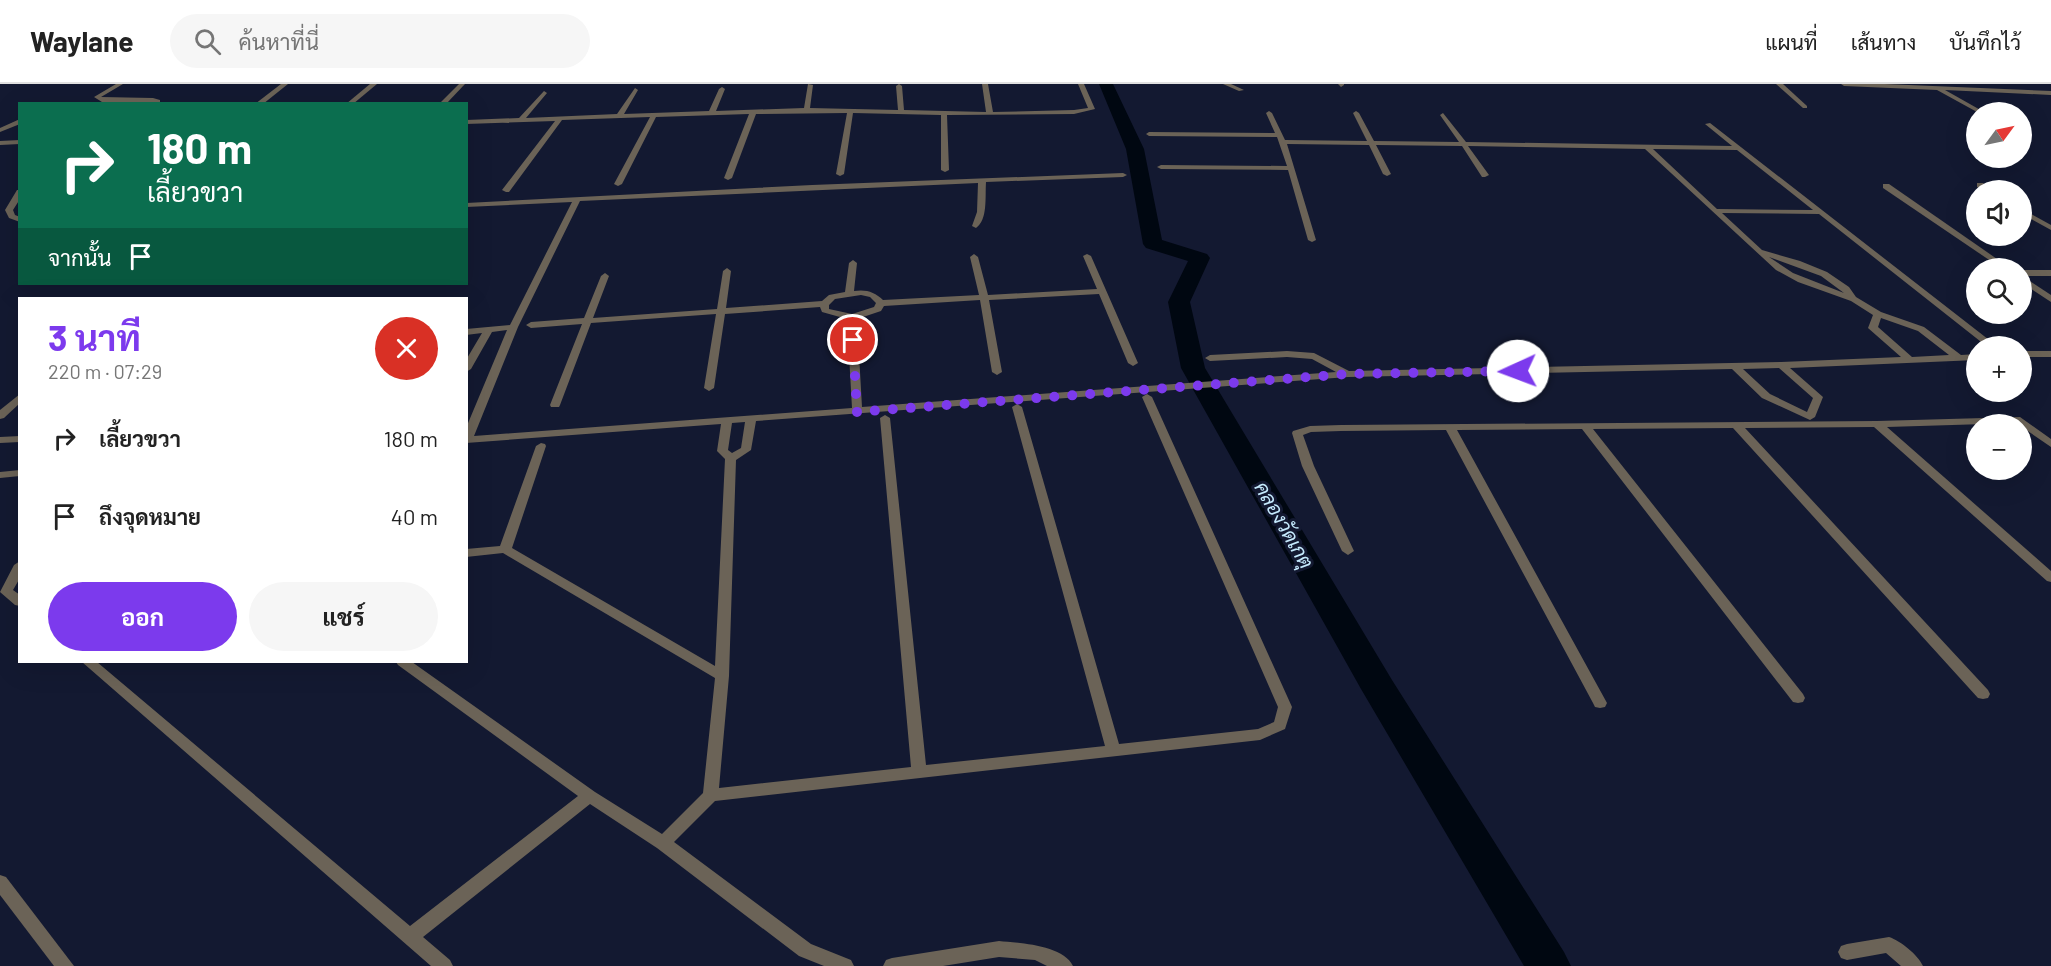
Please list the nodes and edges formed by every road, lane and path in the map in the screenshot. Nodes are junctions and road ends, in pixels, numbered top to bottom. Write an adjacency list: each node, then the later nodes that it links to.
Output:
1 (120, 84): 18 (street)
2 (285, 84): 19 (street)
3 (374, 84): 20 (street)
4 (462, 84): 21 (street)
5 (985, 84): 32 (street)
6 (1081, 84): 32 (street)
7 (1226, 84): 15 (street)
8 (1779, 84): 23 (street)
9 (1844, 84): 12 (street)
10 (810, 85): 24 (street)
11 (899, 86): 28 (street)
12 (1938, 88): 17 (street); 22 (street)
13 (722, 89): 26 (street)
14 (635, 90): 33 (street)
15 (1241, 90)
16 (544, 93): 36 (street)
17 (2051, 93)
18 (158, 102)
19 (261, 102)
20 (352, 102)
21 (444, 102)
22 (1966, 104)
23 (1805, 107)
24 (807, 110): 25 (street); 27 (street)
25 (850, 111): 28 (street); 53 (street)
26 (712, 112): 27 (street); 34 (street)
27 (753, 112): 57 (street)
28 (901, 112): 29 (street)
29 (944, 113): 32 (street); 52 (street)
30 (1269, 113): 43 (street)
31 (1356, 113): 46 (street)
32 (990, 114)
33 (620, 115): 34 (street); 37 (street)
34 (654, 115): 59 (street)
35 (1443, 115): 47 (street)
36 (522, 119): 37 (street); 39 (street)
37 (560, 119): 61 (street)
38 (18, 122): 41 (street)
39 (468, 122)
40 (1708, 124): 49 (street)
41 (0, 130)
42 (1149, 134): 43 (street)
43 (1281, 139): 46 (street); 51 (street)
44 (18, 142): 45 (street)
45 (0, 143)
46 (1372, 143): 47 (street); 54 (street)
47 (1464, 144): 48 (street); 55 (street)
48 (1647, 147): 49 (street); 65 (street)
49 (1737, 148): 66 (street)
50 (1161, 167): 51 (street)
51 (1290, 168): 71 (street)
52 (945, 170)
53 (840, 174)
54 (1387, 174)
55 (1485, 175)
56 (1123, 176): 58 (street)
57 (728, 178)
58 (982, 181): 63 (street); 69 (street)
59 (618, 184)
60 (1886, 186): 75 (street)
61 (506, 190)
62 (18, 195): 68 (street)
63 (577, 199): 64 (street); 94 (street)
64 (468, 205)
65 (1716, 211): 66 (street); 72 (street)
66 (1820, 212): 97 (street)
67 (2032, 217): 70 (street)
68 (18, 219)
69 (976, 226)
70 (2051, 228)
71 (1312, 240)
72 (1760, 252): 85 (street); 85 (street)
73 (1087, 256): 82 (street)
74 (974, 257): 84 (street)
75 (1992, 258)
76 (853, 262): 83 (street)
77 (727, 272): 89 (street)
78 (2032, 273): 79 (street)
79 (2051, 273)
80 (605, 276): 92 (street)
81 (2032, 286): 86 (street)
82 (1102, 291): 84 (street); 104 (street)
83 (849, 293): 87 (street); 88 (street)
84 (984, 297): 87 (street); 108 (street)
85 (1852, 298): 90 (street)
86 (2051, 299)
87 (881, 303): 91 (street)
88 (824, 304): 89 (street); 91 (street)
89 (723, 311): 92 (street); 110 (street)
90 (1878, 314): 101 (street); 103 (street)
91 (852, 318): 115 (street)
92 (588, 321): 93 (street); 113 (street)
93 (531, 325)
94 (513, 327): 95 (street); 125 (street)
95 (489, 328): 96 (street); 105 (street)
96 (468, 332)
97 (1980, 336)
98 (2032, 354): 99 (street)
99 (2051, 354)
100 (1210, 358): 109 (street)
101 (1959, 358): 102 (street); 103 (street)
102 (1966, 358)
103 (1910, 360): 107 (street)
104 (1133, 363)
105 (468, 365)
106 (1733, 365): 107 (street); 109 (street); 120 (street)
107 (1781, 365): 120 (street)
108 (997, 372)
109 (1348, 374): 115 (street)
110 (709, 388)
111 (1147, 398): 146 (street)
112 (18, 399): 116 (street)
113 (555, 405)
114 (1017, 407): 146 (street)
115 (857, 412): 118 (street)
116 (0, 416)
117 (885, 418): 147 (street)
118 (751, 419): 119 (street); 131 (street)
119 (727, 421): 128 (street); 131 (street)
120 (1813, 421): 121 (street); 123 (street)
121 (1876, 424): 129 (street); 138 (street)
122 (1584, 425): 123 (street); 124 (street); 144 (street)
123 (1736, 425): 143 (street)
124 (1450, 427): 135 (street); 145 (street)
125 (468, 438)
126 (18, 439): 127 (street)
127 (0, 440)
128 (468, 440)
129 (2051, 444)
130 (541, 446): 134 (street)
131 (731, 458): 142 (street)
132 (18, 473): 133 (street)
133 (0, 475)
134 (505, 549): 136 (street); 142 (street)
135 (1348, 552)
136 (468, 553)
137 (18, 572): 139 (street)
138 (2051, 578)
139 (13, 590)
140 (90, 663): 152 (street)
141 (404, 663): 149 (street)
142 (722, 676): 148 (street)
143 (1983, 694)
144 (1798, 698)
145 (1600, 703)
146 (1114, 751): 147 (street)
147 (919, 772): 148 (street)
148 (711, 795): 150 (street)
149 (589, 796): 150 (street); 152 (street)
150 (663, 843): 157 (street)
151 (0, 882): 155 (street)
152 (411, 936): 156 (street)
153 (1847, 952): 160 (street)
154 (932, 962): 158 (street); 159 (street)
155 (65, 966)
156 (444, 966)
157 (846, 966)
158 (892, 966)
159 (1064, 966)
160 (1914, 966)

